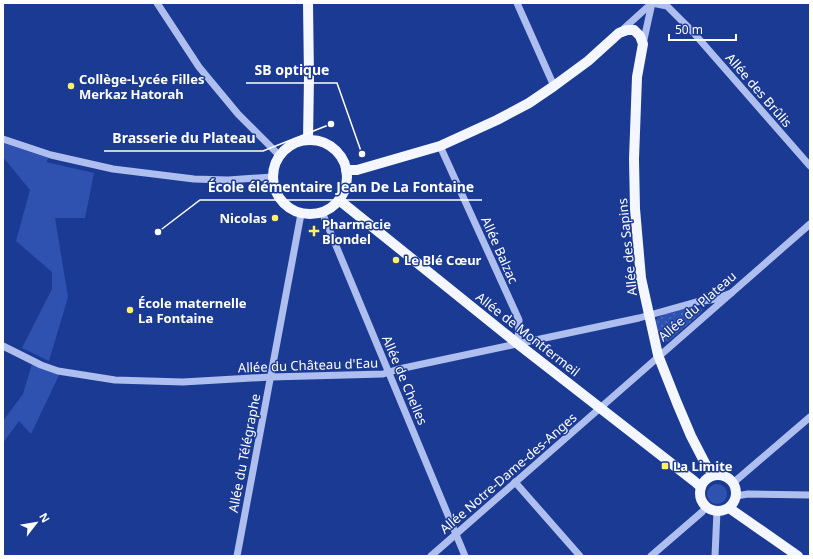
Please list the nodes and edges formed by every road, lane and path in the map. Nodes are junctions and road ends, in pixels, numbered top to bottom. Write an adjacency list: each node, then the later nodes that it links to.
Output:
1 (157, 3): 11 (street)
2 (308, 3): 9 (main road)
3 (517, 3): 7 (street)
4 (652, 3): 5 (street); 6 (street, Allée des Sapins); 12 (street, Allée des Brûlis)
5 (619, 33): 6 (main road); 7 (main road)
6 (643, 44): 21 (main road, Allée des Sapins)
7 (554, 86): 10 (main road)
8 (3, 139): 14 (street)
9 (308, 140): 11 (main road); 13 (main road)
10 (440, 146): 13 (main road); 23 (street, Allée Balzac)
11 (279, 155): 14 (main road)
12 (810, 166)
13 (346, 170): 15 (main road)
14 (272, 177): 17 (main road)
15 (339, 200): 16 (main road); 23 (main road, Allée de Montfermeil)
16 (322, 212): 17 (main road); 26 (street, Allée de Chelles)
17 (301, 214): 27 (street, Allée du Télégraphe)
18 (810, 224): 19 (street, Allée du Plateau)
19 (731, 293): 20 (street, Allée du Château d'Eau); 22 (street, Allée du Plateau)
20 (696, 302): 21 (street, Allée du Château d'Eau); 22 (street)
21 (648, 316): 23 (street, Allée du Château d'Eau); 25 (main road, Allée des Sapins)
22 (702, 318): 25 (street, Allée du Plateau)
23 (518, 344): 26 (street, Allée du Château d'Eau); 28 (main road, Allée de Montfermeil)
24 (3, 346): 27 (street, Allée du Château d'Eau)
25 (658, 355): 28 (street, Allée du Plateau); 30 (main road, Allée des Sapins)
26 (389, 373): 27 (street, Allée du Château d'Eau); 39 (street, Allée de Chelles)
27 (271, 377): 40 (street, Allée du Télégraphe)
28 (600, 407): 31 (street, Allée Notre-Dame-des-Anges); 33 (main road, Allée de Montfermeil)
29 (810, 417): 32 (street)
30 (715, 475): 32 (main road); 33 (main road)
31 (515, 482): 39 (street, Allée Notre-Dame-des-Anges); 43 (street)
32 (733, 483): 35 (main road)
33 (701, 487): 36 (main road)
34 (810, 495): 35 (street)
35 (736, 496): 37 (main road)
36 (706, 507): 38 (main road); 44 (street)
37 (729, 508): 38 (main road); 46 (main road)
38 (717, 512): 45 (street)
39 (456, 533): 41 (street, Allée Notre-Dame-des-Anges); 42 (street, Allée de Chelles)
40 (237, 556)
41 (431, 556)
42 (465, 556)
43 (580, 556)
44 (651, 556)
45 (715, 556)
46 (798, 556)

